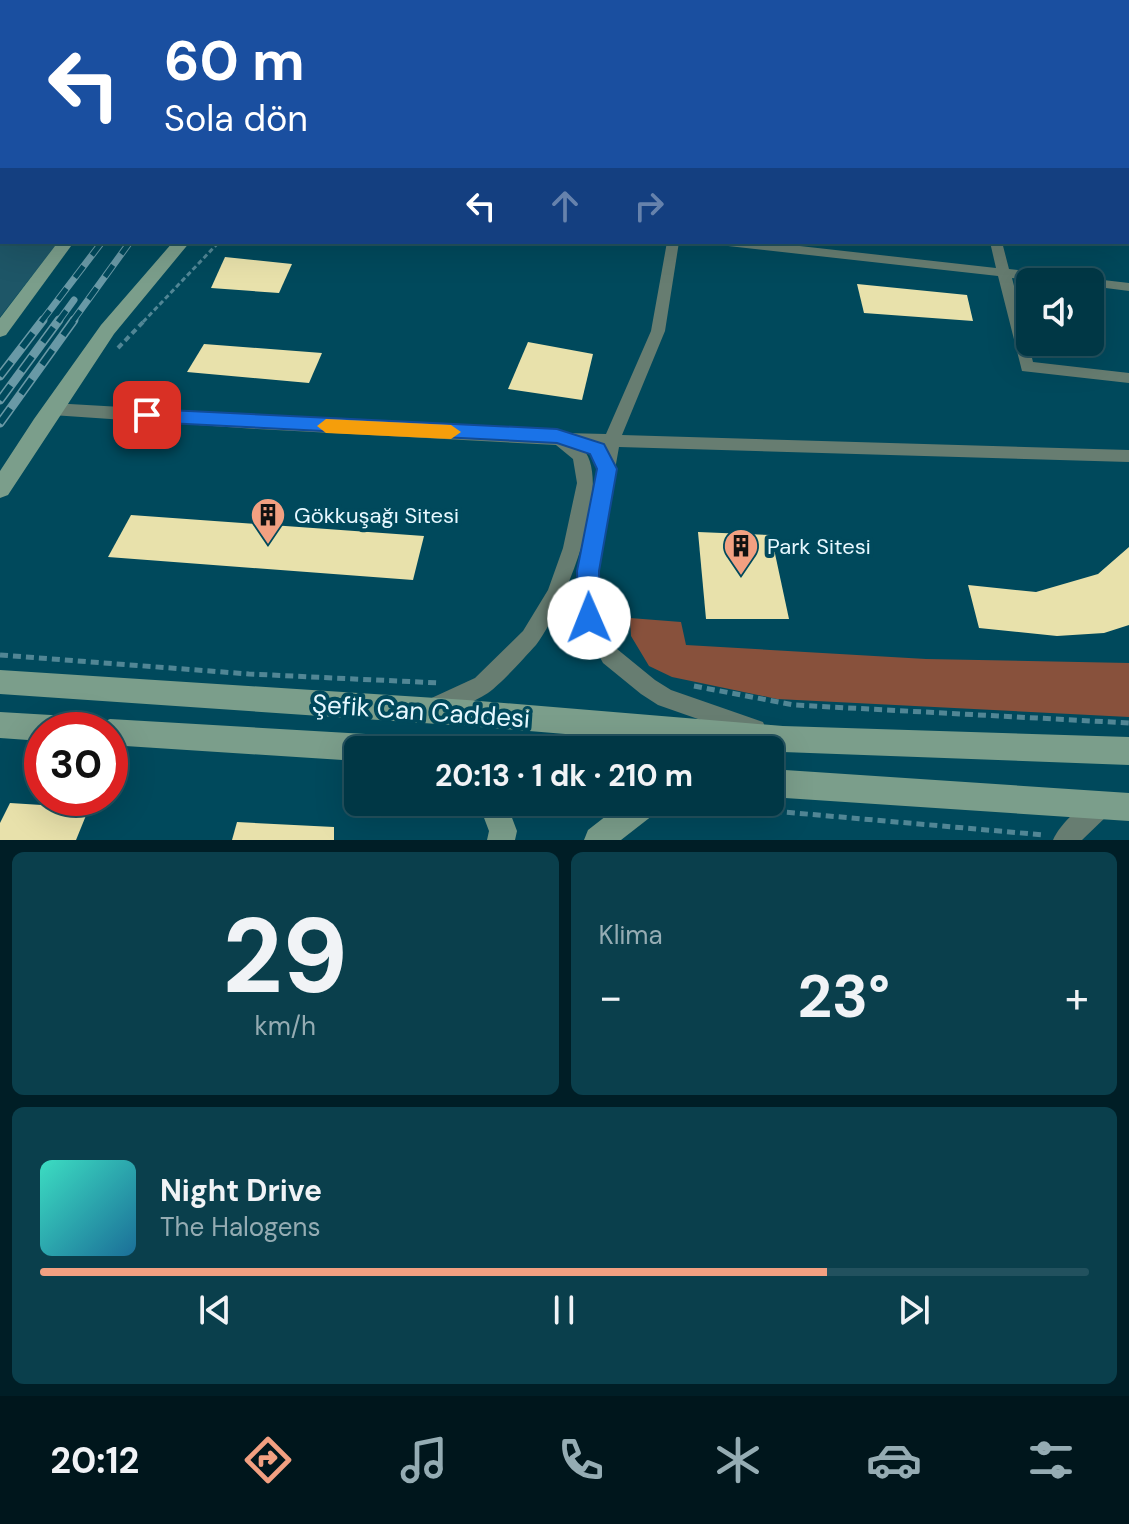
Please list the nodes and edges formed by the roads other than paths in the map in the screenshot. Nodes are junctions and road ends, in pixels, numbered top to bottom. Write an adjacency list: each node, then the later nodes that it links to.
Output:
1 (65, 244): 10 (main road)
2 (180, 244): 12 (main road)
3 (673, 244): 14 (street)
4 (747, 244): 6 (street)
5 (996, 244): 6 (street)
6 (1003, 271): 7 (street); 11 (street)
7 (1016, 273)
8 (1104, 284): 9 (street)
9 (1129, 287)
10 (0, 331)
11 (1129, 378)
12 (52, 409): 13 (street); 17 (main road)
13 (557, 436): 14 (street); 16 (street); 19 (street)
14 (612, 439): 15 (street); 16 (street)
15 (1129, 456)
16 (607, 469): 24 (street)
17 (0, 489)
18 (0, 682): 19 (main road, Şefik Can Caddesi)
19 (425, 711): 23 (main road, Şefik Can Caddesi)
20 (0, 725): 21 (main road)
21 (24, 726)
22 (128, 733): 26 (main road, Şefik Can Caddesi)
23 (745, 736)
24 (774, 736)
25 (784, 739): 27 (main road, Şefik Can Caddesi)
26 (344, 747)
27 (1129, 751)
28 (784, 784): 29 (main road)
29 (1115, 806): 32 (street)
30 (497, 816): 33 (main road)
31 (629, 816): 34 (main road)
32 (1066, 839)
33 (501, 840)
34 (598, 840)

